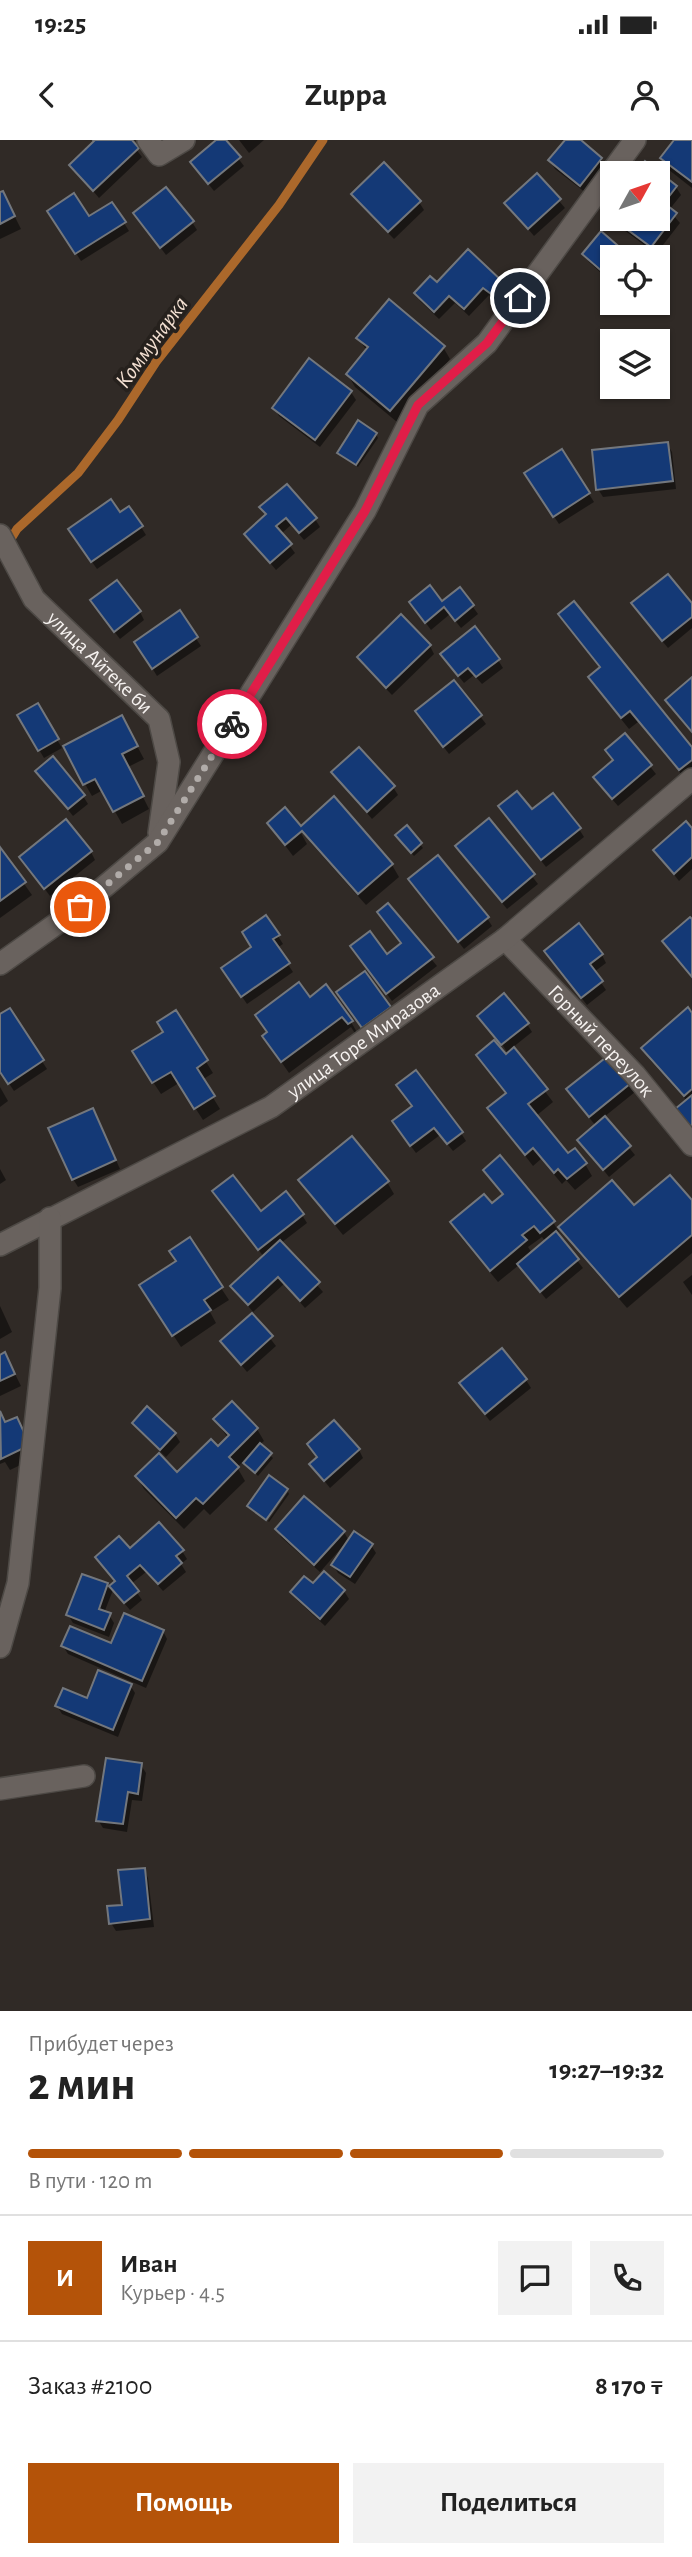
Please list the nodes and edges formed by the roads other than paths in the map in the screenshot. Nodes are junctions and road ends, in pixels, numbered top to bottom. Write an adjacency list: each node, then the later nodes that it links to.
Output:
1 (148, 140): 2 (street)
2 (184, 140)
3 (635, 140): 6 (street)
4 (0, 535): 6 (street, улица Айтеке би)
5 (692, 779): 7 (street, улица Торе Миразова)
6 (158, 842): 8 (street)
7 (505, 939): 9 (street, Горный переулок); 10 (street, улица Торе Миразова)
8 (0, 964)
9 (692, 1145)
10 (50, 1218): 11 (street, улица Торе Миразова); 12 (street)
11 (0, 1245)
12 (0, 1647)
13 (84, 1776): 14 (street)
14 (0, 1789)

